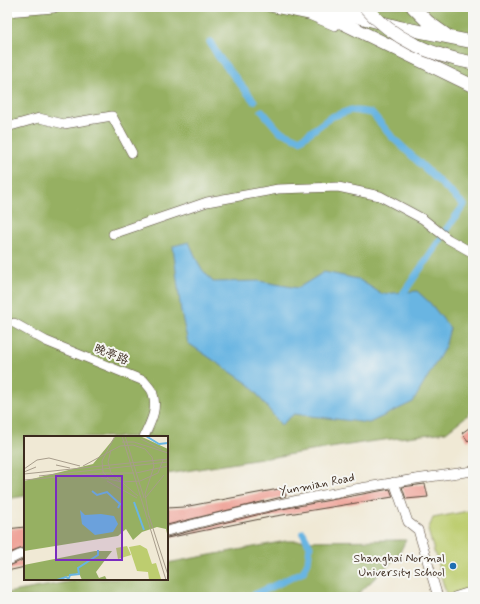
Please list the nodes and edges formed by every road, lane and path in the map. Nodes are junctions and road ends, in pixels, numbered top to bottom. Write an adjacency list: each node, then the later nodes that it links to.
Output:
1 (54, 7): 7 (main road)
2 (270, 7): 12 (street)
3 (314, 7): 11 (highway)
4 (322, 7): 8 (highway)
5 (366, 7): 10 (highway, bridge)
6 (413, 7): 9 (highway)
7 (7, 12)
8 (473, 42)
9 (473, 50)
10 (473, 63)
11 (473, 86)
12 (473, 92)
13 (7, 127): 14 (street)
14 (132, 153)
15 (113, 234): 16 (street)
16 (473, 253)
17 (14, 323): 18 (street, 晚亭路)
18 (144, 436)
19 (473, 471): 20 (street, Yunmian Road)
20 (394, 482): 21 (street, Yunmian Road); 25 (street)
21 (168, 531)
22 (24, 553): 23 (street)
23 (7, 561)
24 (473, 591): 26 (street)
25 (438, 597)
26 (454, 597)

